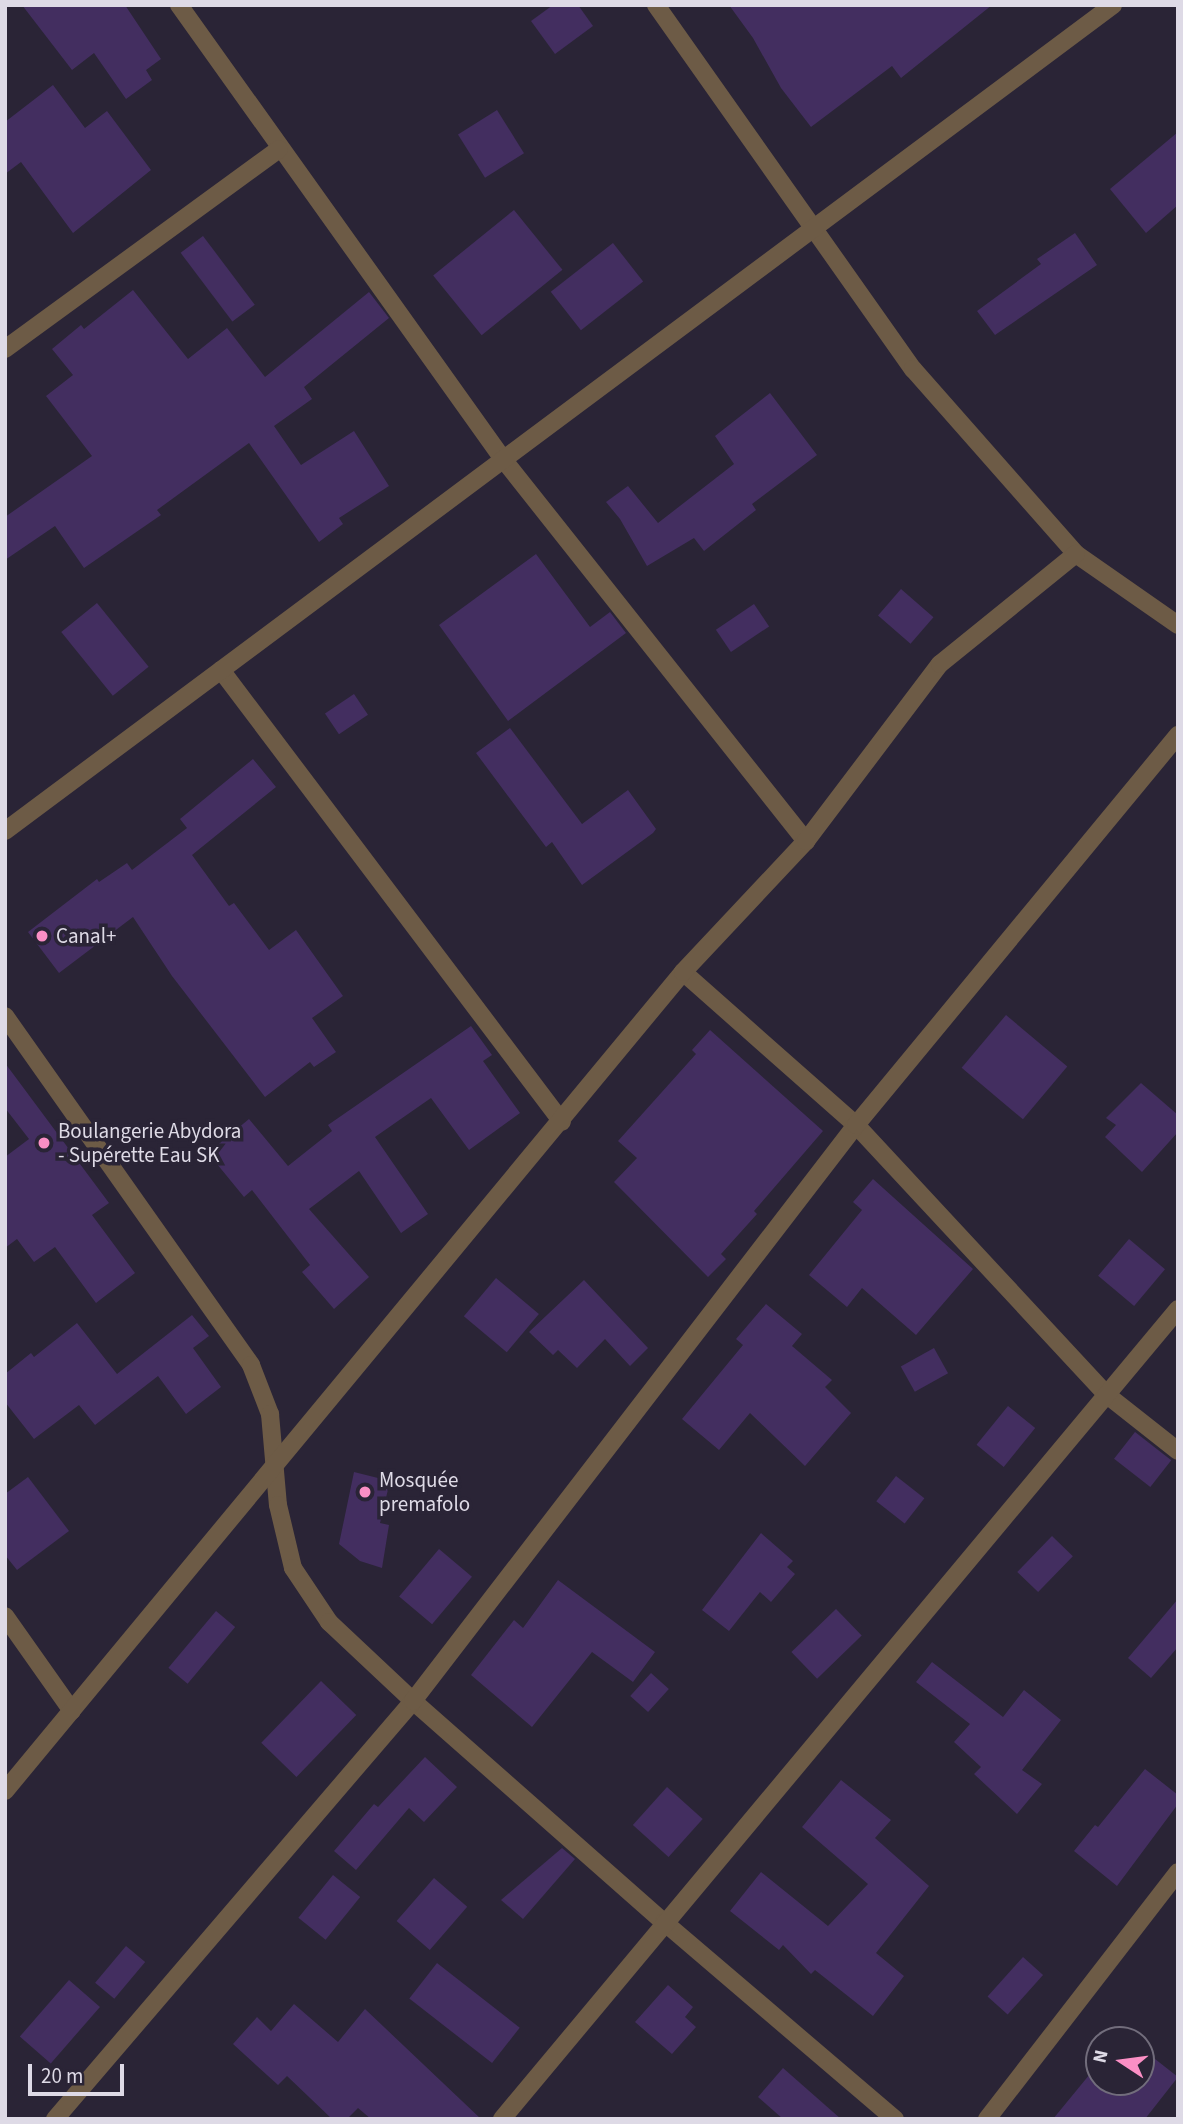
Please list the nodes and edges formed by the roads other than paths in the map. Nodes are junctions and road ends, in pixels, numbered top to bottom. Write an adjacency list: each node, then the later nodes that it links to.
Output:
1 (179, 5): 4 (street)
2 (656, 5): 5 (street)
3 (1101, 9): 5 (street)
4 (279, 149): 6 (street); 7 (street)
5 (815, 226): 7 (street); 8 (street)
6 (5, 349)
7 (503, 459): 10 (street); 13 (street)
8 (1076, 554): 9 (street); 13 (street)
9 (1178, 625)
10 (221, 670): 12 (street); 16 (street)
11 (1178, 735): 17 (street)
12 (5, 831)
13 (806, 841): 14 (street)
14 (683, 972): 16 (street); 17 (street)
15 (5, 1016): 21 (street)
16 (562, 1122): 21 (street)
17 (856, 1125): 19 (street); 23 (street)
18 (1178, 1308): 19 (street)
19 (1107, 1395): 20 (street); 27 (street)
20 (1178, 1451)
21 (276, 1465): 23 (street); 24 (street)
22 (5, 1616): 24 (street)
23 (413, 1701): 27 (street); 28 (street)
24 (72, 1711): 25 (street)
25 (5, 1791)
26 (1178, 1872): 31 (street)
27 (664, 1922): 29 (street); 30 (street)
28 (55, 2119)
29 (502, 2119)
30 (895, 2119)
31 (987, 2119)

